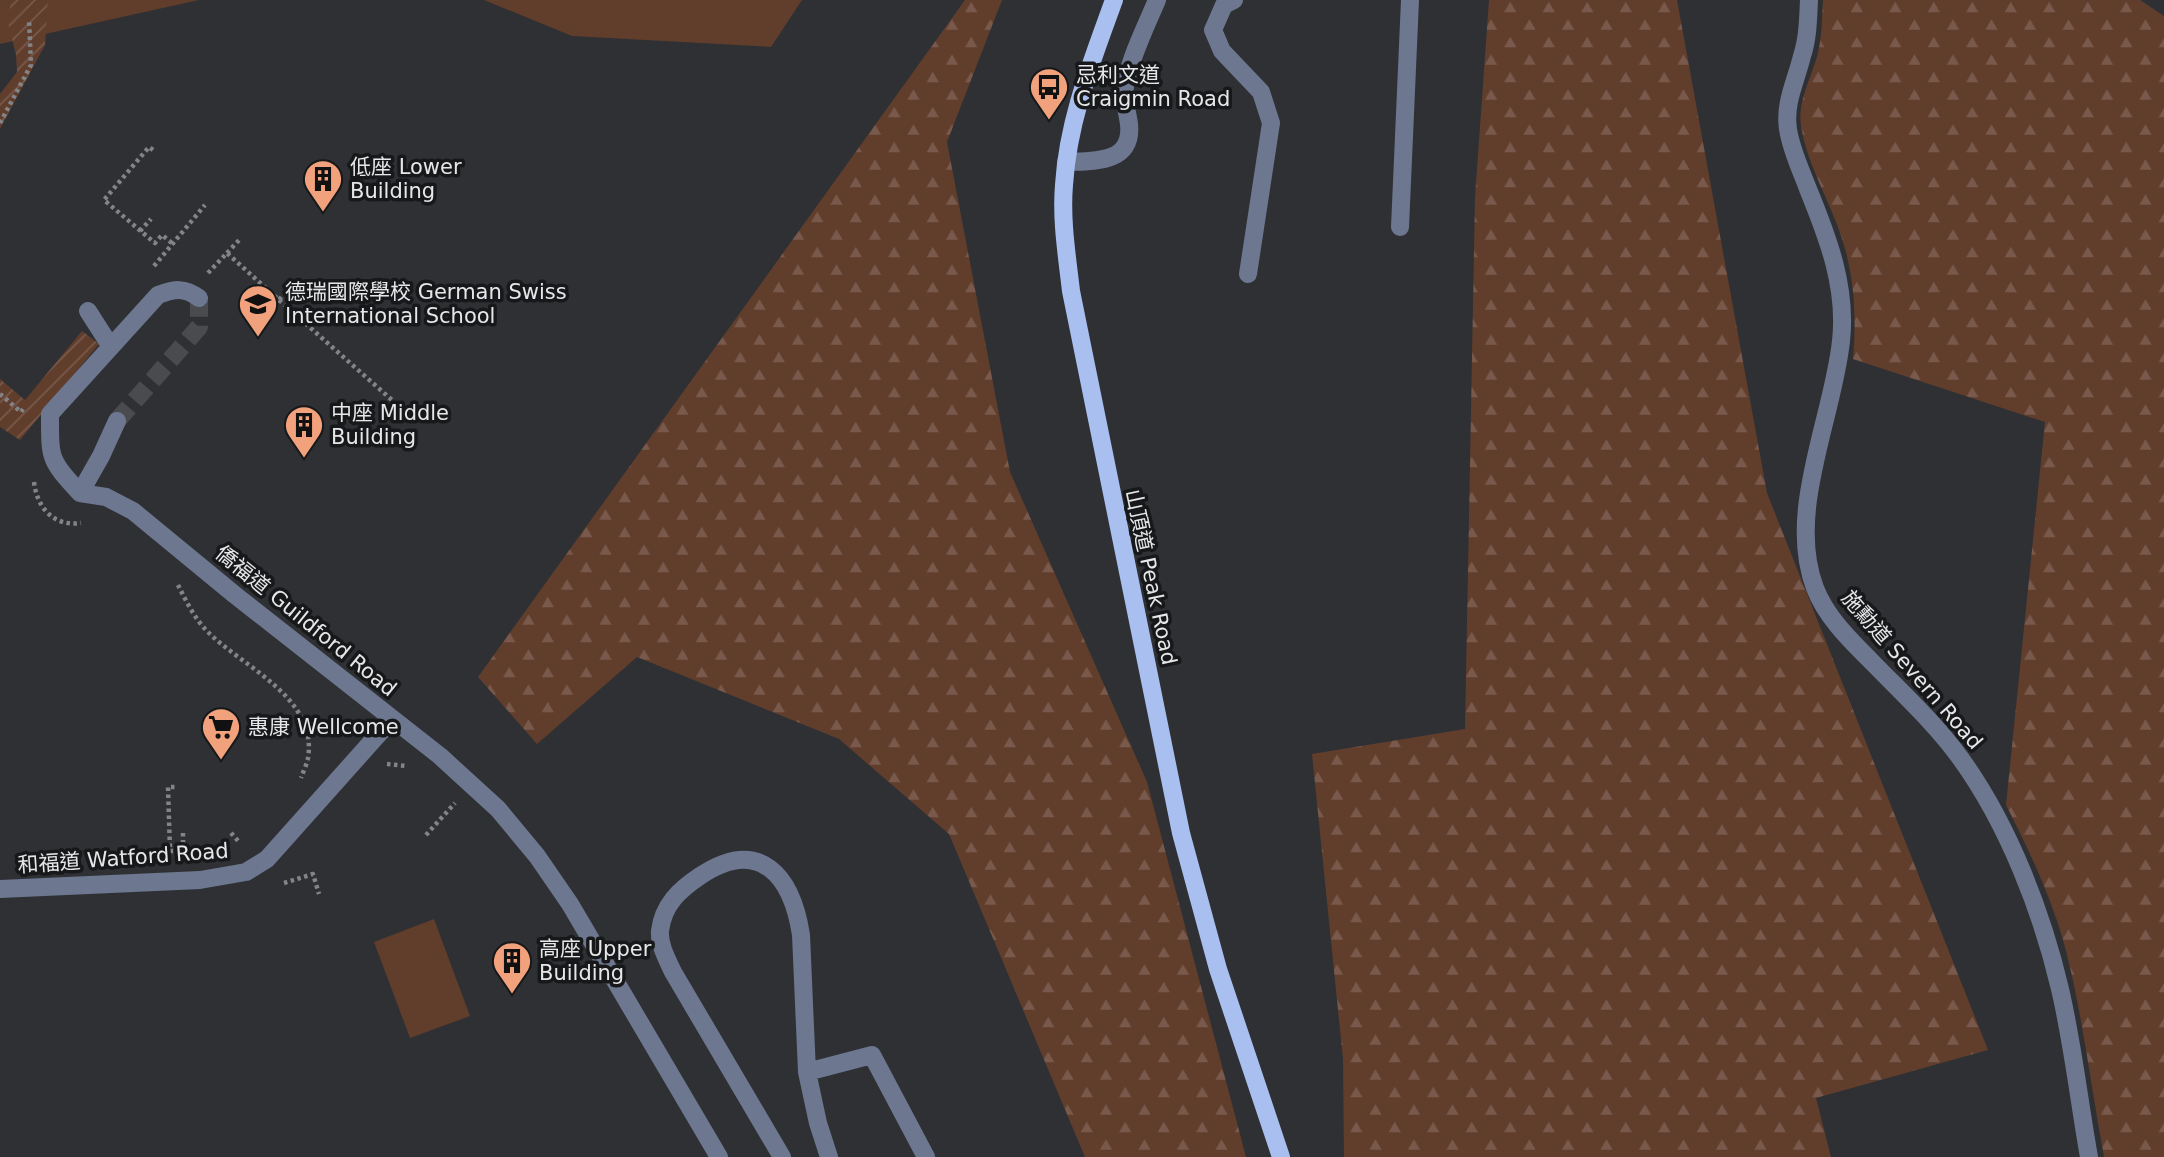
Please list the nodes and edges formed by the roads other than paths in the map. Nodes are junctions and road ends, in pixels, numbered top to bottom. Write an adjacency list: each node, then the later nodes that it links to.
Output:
1 (1114, 0): 6 (main road, 山頂道 Peak Road)
2 (1157, 0): 6 (street)
3 (1234, 0): 8 (street)
4 (1410, 0): 7 (street)
5 (1809, 0): 22 (street, 施勳道 Severn Road)
6 (1066, 162): 21 (main road, 山頂道 Peak Road)
7 (1400, 227)
8 (1248, 274)
9 (199, 298): 11 (street)
10 (88, 312): 11 (street)
11 (111, 347): 13 (street)
12 (117, 421): 13 (street)
13 (80, 493): 14 (street, 僑福道 Guildford Road)
14 (392, 719): 15 (street, 和福道 Watford Road); 17 (street, 僑福道 Guildford Road)
15 (0, 889)
16 (807, 1073): 18 (street); 19 (street); 20 (street)
17 (719, 1157)
18 (782, 1157)
19 (829, 1157)
20 (926, 1157)
21 (1280, 1157)
22 (2089, 1157)

